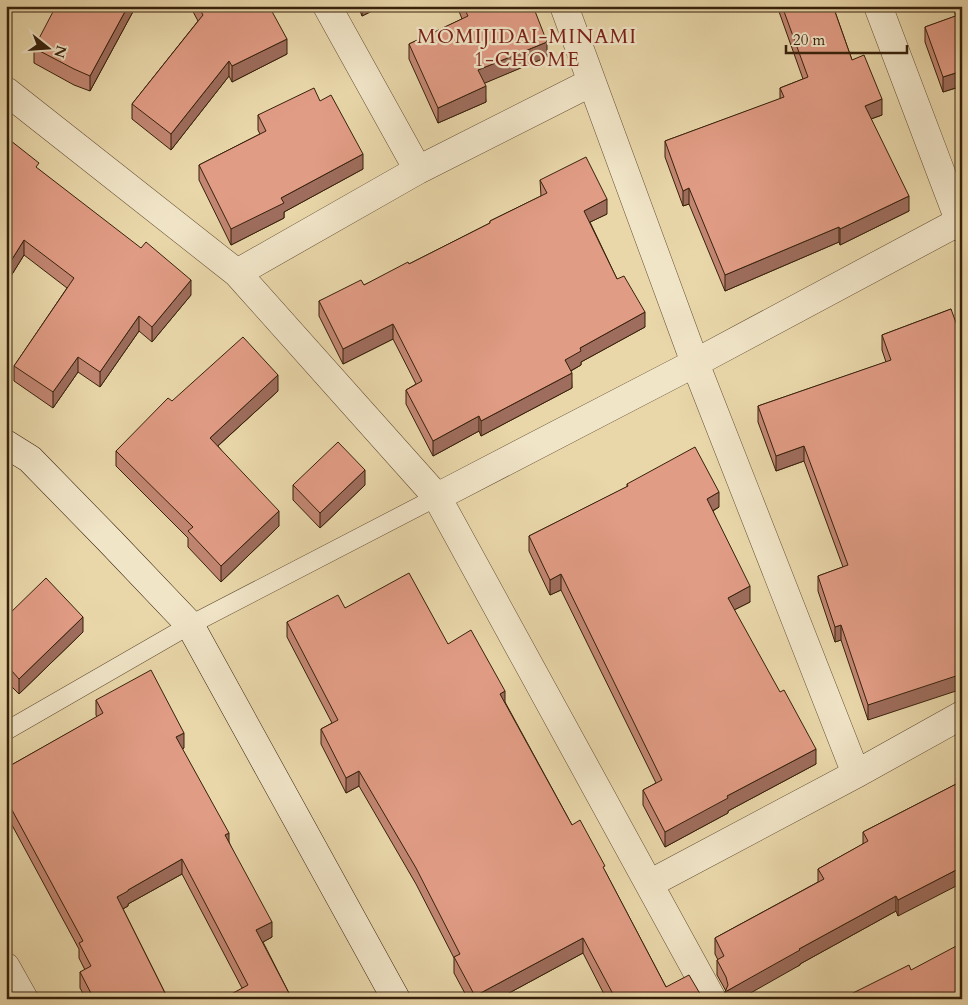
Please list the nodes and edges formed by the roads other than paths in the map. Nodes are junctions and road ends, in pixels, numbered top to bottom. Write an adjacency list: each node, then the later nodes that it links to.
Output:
1 (327, 6): 6 (street)
2 (564, 6): 4 (street)
3 (878, 6): 7 (street)
4 (592, 82): 6 (street); 9 (street)
5 (6, 91): 8 (street)
6 (418, 170): 8 (street)
7 (961, 223): 9 (street)
8 (237, 273): 11 (street)
9 (694, 363): 11 (street); 15 (street)
10 (6, 444): 12 (street)
11 (437, 497): 12 (lane); 16 (street)
12 (190, 625): 14 (lane); 19 (street)
13 (962, 716): 15 (street)
14 (6, 731)
15 (856, 774): 16 (street)
16 (649, 884): 20 (street)
17 (6, 967): 18 (street)
18 (24, 999)
19 (396, 999)
20 (712, 999)

